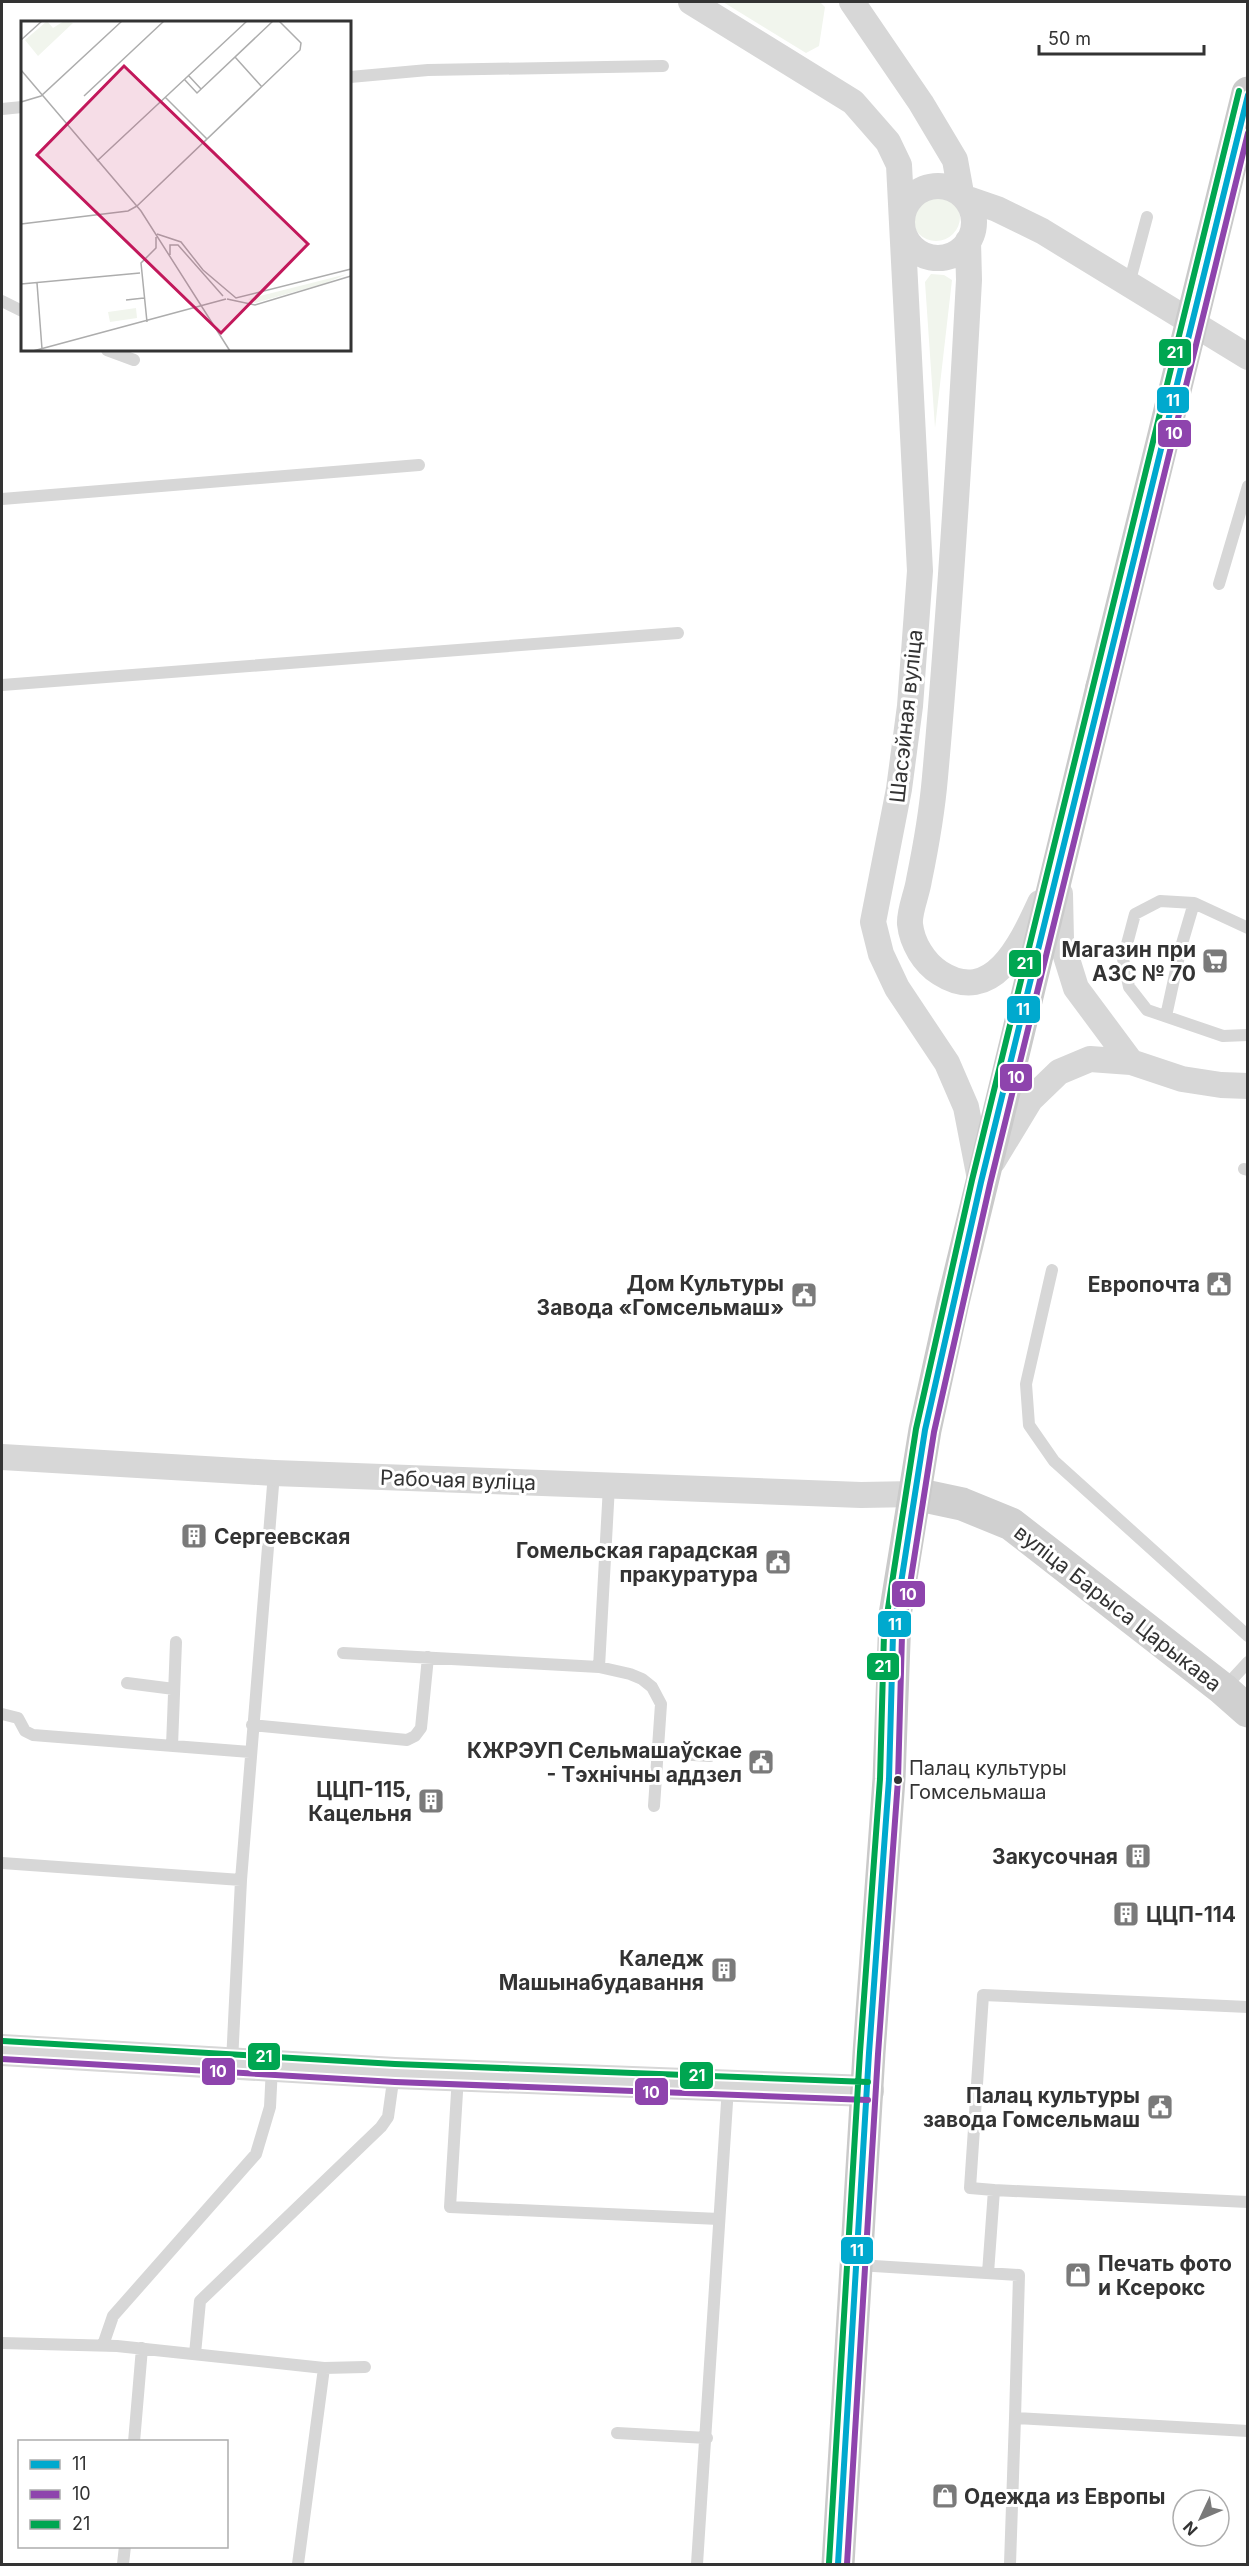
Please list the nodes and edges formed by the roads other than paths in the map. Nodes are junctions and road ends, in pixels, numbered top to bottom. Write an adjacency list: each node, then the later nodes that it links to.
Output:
1 (692, 2): 10 (street, Шасэйная вуліца)
2 (852, 2): 8 (street, Шасэйная вуліца)
3 (663, 66): 4 (lane)
4 (351, 77)
5 (1248, 93): 25 (main road, bridge)
6 (21, 107): 7 (lane)
7 (2, 109)
8 (964, 196): 10 (street, Шасэйная вуліца); 11 (street); 12 (street, Шасэйная вуліца)
9 (1147, 218): 13 (lane)
10 (902, 224): 12 (street, Шасэйная вуліца); 32 (street, Шасэйная вуліца)
11 (1042, 231): 12 (street); 13 (street)
12 (971, 235): 25 (street, Шасэйная вуліца)
13 (1129, 284): 17 (street)
14 (2, 301): 15 (lane)
15 (21, 310)
16 (110, 351): 18 (lane)
17 (1248, 357)
18 (134, 360)
19 (418, 465): 21 (lane)
20 (1248, 486): 22 (lane)
21 (2, 498)
22 (1219, 584)
23 (678, 633): 24 (lane)
24 (2, 685)
25 (1060, 862): 30 (street); 32 (main road)
26 (1194, 903): 27 (lane); 28 (lane); 28 (lane)
27 (1248, 928)
28 (1166, 1016): 29 (lane)
29 (1248, 1035)
30 (1131, 1062): 31 (street); 32 (street)
31 (1248, 1086)
32 (981, 1182): 37 (main road)
33 (1052, 1270): 38 (lane)
34 (2, 1457): 35 (street, Рабочая вуліца)
35 (274, 1473): 36 (street, Рабочая вуліца); 49 (lane)
36 (609, 1485): 37 (street, Рабочая вуліца); 43 (lane)
37 (915, 1494): 46 (main road, вуліца Барыса Царыкава); 64 (main road)
38 (1248, 1636)
39 (176, 1642): 45 (lane)
40 (343, 1653): 41 (lane)
41 (428, 1658): 43 (lane); 49 (lane)
42 (1248, 1662): 46 (lane)
43 (599, 1667): 52 (lane)
44 (127, 1683): 45 (lane)
45 (174, 1689): 50 (lane)
46 (1223, 1689): 47 (main road, вуліца Барыса Царыкава)
47 (1248, 1711)
48 (2, 1714): 50 (lane)
49 (252, 1725): 51 (lane)
50 (172, 1746): 51 (lane)
51 (250, 1752): 56 (lane)
52 (659, 1753): 53 (lane); 54 (lane)
53 (710, 1756)
54 (654, 1806)
55 (2, 1863): 56 (lane)
56 (241, 1880): 59 (lane)
57 (1248, 2007): 65 (lane)
58 (2, 2050): 59 (street)
59 (232, 2062): 60 (street)
60 (272, 2066): 61 (street); 73 (lane)
61 (394, 2073): 62 (street); 75 (lane)
62 (458, 2076): 63 (street); 69 (lane)
63 (728, 2086): 64 (street); 69 (lane)
64 (868, 2091): 70 (main road)
65 (994, 2190): 67 (lane); 71 (lane)
66 (1248, 2197): 67 (lane)
67 (1211, 2201): 68 (lane)
68 (1248, 2202)
69 (719, 2219): 81 (lane)
70 (858, 2265): 71 (lane); 87 (main road)
71 (988, 2273): 78 (lane)
72 (2, 2343): 73 (lane)
73 (104, 2345): 74 (lane)
74 (142, 2348): 75 (lane); 82 (lane)
75 (195, 2354): 77 (lane)
76 (365, 2367): 77 (lane)
77 (324, 2368): 85 (lane)
78 (1014, 2418): 79 (lane); 88 (lane)
79 (1248, 2431)
80 (617, 2433): 81 (lane)
81 (707, 2438): 86 (lane)
82 (134, 2440)
83 (125, 2548): 84 (lane)
84 (123, 2565)
85 (298, 2565)
86 (697, 2565)
87 (838, 2565)
88 (1010, 2565)

